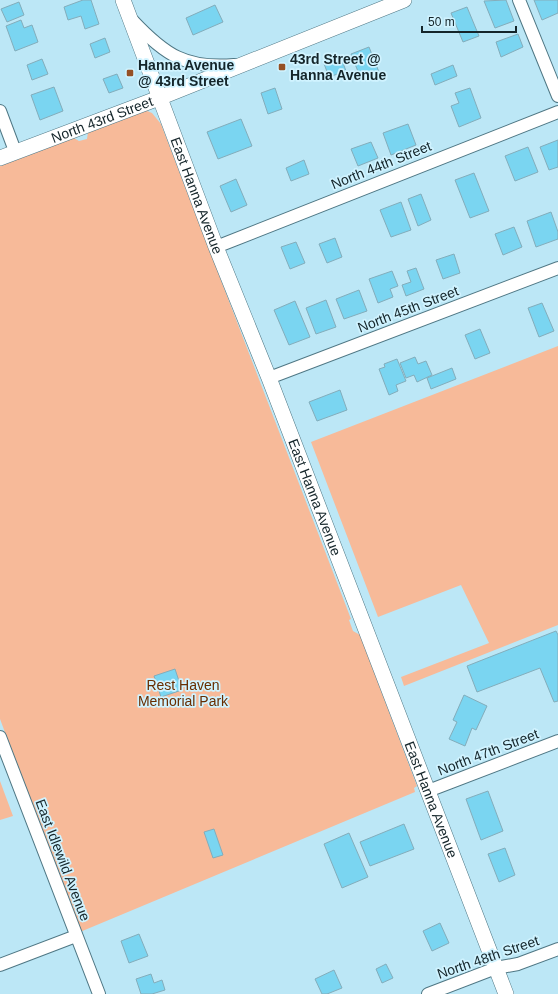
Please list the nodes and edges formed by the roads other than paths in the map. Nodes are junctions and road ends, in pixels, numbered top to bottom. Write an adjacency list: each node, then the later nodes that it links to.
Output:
1 (123, 0): 4 (street, East Hanna Avenue)
2 (404, 0): 5 (street, North 43rd Street)
3 (519, 0): 6 (street)
4 (130, 18): 5 (street); 7 (street, East Hanna Avenue)
5 (247, 63): 7 (street, North 43rd Street)
6 (558, 96)
7 (159, 98): 10 (street, North 43rd Street); 12 (street, East Hanna Avenue)
8 (0, 111): 10 (street)
9 (558, 112): 12 (street, North 44th Street)
10 (15, 151): 11 (street, North 43rd Street)
11 (0, 158)
12 (216, 247): 14 (street, East Hanna Avenue)
13 (558, 268): 14 (street, North 45th Street)
14 (269, 378): 17 (street, East Hanna Avenue)
15 (0, 737): 18 (street, East Idlewild Avenue)
16 (558, 741): 17 (street, North 47th Street)
17 (428, 791): 21 (street, East Hanna Avenue)
18 (76, 936): 20 (street); 22 (street, East Idlewild Avenue)
19 (558, 949): 21 (street, North 48th Street)
20 (0, 965)
21 (496, 968): 23 (street, North 48th Street); 24 (street, East Hanna Avenue)
22 (99, 994)
23 (428, 994)
24 (506, 994)

